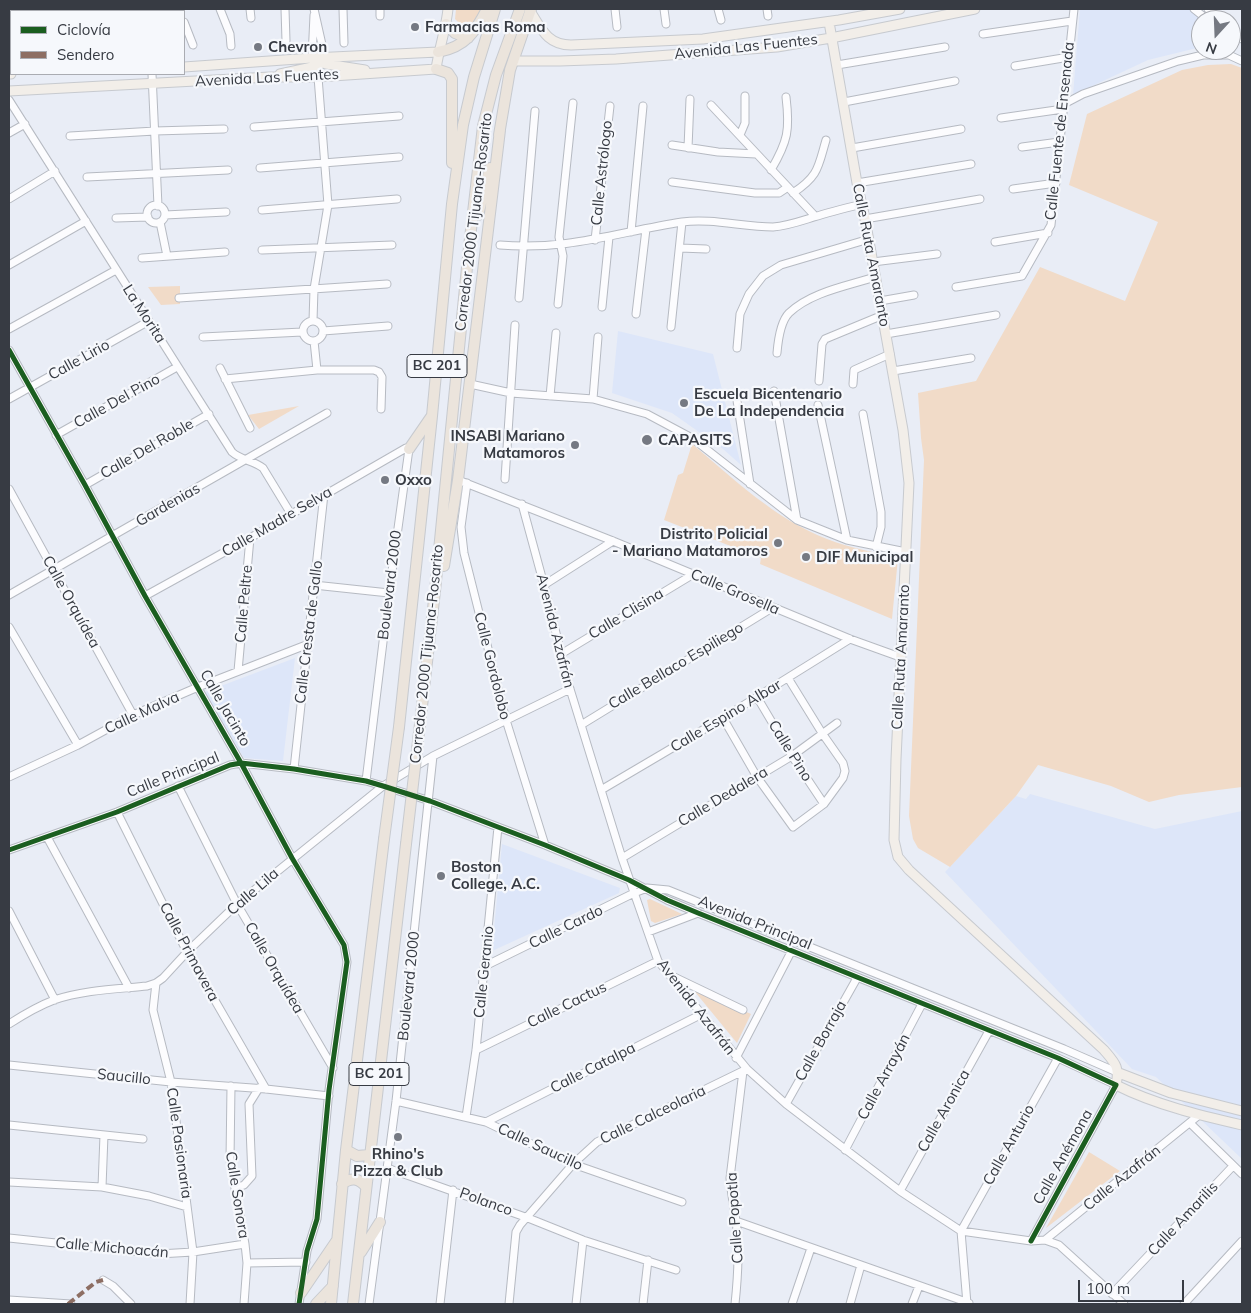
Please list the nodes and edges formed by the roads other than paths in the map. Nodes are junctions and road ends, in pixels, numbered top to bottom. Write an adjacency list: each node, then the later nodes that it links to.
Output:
1 (220, 9): 30 (street)
2 (250, 9): 16 (street)
3 (285, 9): 27 (street)
4 (343, 9): 28 (street)
5 (448, 9): 20 (main road)
6 (487, 9): 25 (highway)
7 (495, 9): 101 (highway, Corredor 2000 Tijuana-Rosarito / BC 201)
8 (527, 9): 19 (main road, Avenida Las Fuentes); 37 (highway); 122 (highway, Corredor 2000 Tijuana-Rosarito / BC 201)
9 (614, 9): 23 (street)
10 (664, 9): 21 (street)
11 (718, 9): 17 (street)
12 (900, 9): 19 (main road, Avenida Las Fuentes)
13 (975, 9): 26 (main road, Avenida Las Fuentes)
14 (1074, 9): 18 (street, Calle Fuente de Ensenada)
15 (314, 11): 34 (street); 36 (street)
16 (251, 18)
17 (721, 20)
18 (1072, 21): 24 (street); 33 (street, Calle Fuente de Ensenada)
19 (829, 22): 26 (main road, Calle Ruta Amaranto)
20 (446, 24): 25 (highway); 32 (main road)
21 (666, 24)
22 (185, 25): 29 (street)
23 (617, 27)
24 (983, 34)
25 (468, 38): 32 (highway)
26 (831, 38): 37 (main road, Avenida Las Fuentes); 38 (main road, Calle Ruta Amaranto)
27 (286, 40)
28 (344, 43)
29 (193, 45)
30 (231, 46)
31 (945, 47): 38 (street)
32 (438, 52): 36 (main road, Avenida Las Fuentes); 41 (main road)
33 (1069, 57): 39 (street); 58 (street, Calle Fuente de Ensenada)
34 (312, 58): 36 (main road, Avenida Las Fuentes); 40 (main road, Avenida Las Fuentes)
35 (1242, 60): 58 (street)
36 (323, 61): 42 (main road); 44 (main road)
37 (514, 61): 67 (highway)
38 (837, 65): 53 (main road, Calle Ruta Amaranto)
39 (1015, 66)
40 (185, 67)
41 (436, 69): 42 (main road, Avenida Las Fuentes); 101 (highway)
42 (378, 72): 45 (main road, Avenida Las Fuentes)
43 (152, 75): 47 (street)
44 (270, 77): 45 (main road, Avenida Las Fuentes); 47 (main road, Avenida Las Fuentes)
45 (318, 77): 62 (street)
46 (955, 81): 53 (street)
47 (152, 84): 48 (main road, Avenida Las Fuentes); 68 (street)
48 (9, 91)
49 (745, 96): 70 (street)
50 (786, 97): 84 (street)
51 (690, 99): 76 (street)
52 (9, 100): 63 (street, La Morita)
53 (844, 102): 77 (main road, Calle Ruta Amaranto)
54 (572, 103): 119 (street)
55 (711, 105): 70 (street)
56 (610, 106): 115 (street, Calle Astrólogo)
57 (643, 106): 111 (street)
58 (1064, 106): 61 (street); 73 (street, Calle Fuente de Ensenada)
59 (535, 111): 120 (street)
60 (399, 116): 62 (street)
61 (1001, 118)
62 (322, 122): 64 (street); 80 (street)
63 (24, 124): 69 (street); 85 (street, La Morita)
64 (254, 127)
65 (224, 129): 68 (street)
66 (961, 129): 77 (street)
67 (500, 130): 122 (highway); 170 (highway)
68 (155, 131): 71 (street); 86 (street)
69 (9, 133)
70 (740, 135): 78 (street)
71 (70, 136)
72 (826, 140): 92 (street)
73 (1060, 142): 75 (street); 89 (street, Calle Fuente de Ensenada)
74 (672, 145): 76 (street)
75 (1022, 147)
76 (688, 148): 78 (street)
77 (852, 148): 90 (main road, Calle Ruta Amaranto)
78 (756, 154): 84 (street)
79 (399, 157): 80 (street)
80 (326, 163): 82 (street); 97 (street)
81 (971, 164): 90 (street)
82 (260, 168)
83 (228, 170): 86 (street)
84 (771, 170): 92 (street)
85 (55, 172): 93 (street); 107 (street, La Morita)
86 (157, 173): 87 (street); 98 (street)
87 (87, 176)
88 (672, 182): 92 (street)
89 (1056, 182): 91 (street); 112 (street, Calle Fuente de Ensenada)
90 (857, 183): 96 (main road, Calle Ruta Amaranto)
91 (1014, 188)
92 (791, 190): 103 (street)
93 (9, 199)
94 (397, 199): 97 (street)
95 (980, 199): 106 (street)
96 (862, 204): 103 (street); 106 (main road, Calle Ruta Amaranto)
97 (328, 205): 99 (street); 121 (street)
98 (158, 206): 102 (street); 104 (street)
99 (262, 210)
100 (226, 212): 102 (street)
101 (452, 214): 184 (highway, Corredor 2000 Tijuana-Rosarito / BC 201)
102 (165, 215): 108 (street)
103 (815, 216): 109 (street)
104 (148, 217): 105 (street); 108 (street)
105 (116, 218)
106 (865, 219): 114 (main road, Calle Ruta Amaranto)
107 (86, 221): 131 (street); 132 (street, La Morita)
108 (160, 222): 128 (street)
109 (682, 222): 110 (street); 123 (street)
110 (646, 229): 111 (street); 143 (street)
111 (632, 232): 113 (street)
112 (1048, 233): 116 (street); 135 (street, Calle Fuente de Ensenada)
113 (609, 237): 115 (street); 142 (street)
114 (869, 239): 130 (main road, Calle Ruta Amaranto); 159 (street)
115 (595, 240): 119 (street)
116 (995, 242)
117 (392, 245): 121 (street)
118 (500, 245): 120 (street)
119 (560, 245): 120 (street); 141 (street)
120 (523, 246): 139 (street)
121 (320, 247): 124 (street); 136 (street)
122 (469, 247): 208 (highway, Corredor 2000 Tijuana-Rosarito / BC 201)
123 (680, 248): 125 (street); 150 (street)
124 (262, 250)
125 (706, 250)
126 (225, 252): 128 (street)
127 (937, 254): 130 (street)
128 (167, 256): 129 (street)
129 (142, 258)
130 (873, 262): 133 (main road, Calle Ruta Amaranto)
131 (9, 265)
132 (116, 270): 146 (street, La Morita); 151 (street)
133 (875, 277): 140 (main road, Calle Ruta Amaranto); 161 (street)
134 (387, 284): 136 (street)
135 (956, 287)
136 (314, 289): 138 (street); 147 (street)
137 (914, 295): 140 (street)
138 (179, 298)
139 (519, 298)
140 (880, 301): 144 (main road, Calle Ruta Amaranto)
141 (558, 304)
142 (602, 307)
143 (636, 314)
144 (883, 315): 155 (main road, Calle Ruta Amaranto); 169 (street)
145 (996, 315): 155 (street)
146 (149, 321): 164 (street, La Morita); 172 (street, Calle Lirio)
147 (313, 321): 152 (street); 153 (street)
148 (388, 326): 152 (street)
149 (515, 326): 174 (street)
150 (671, 327)
151 (9, 329)
152 (323, 331): 158 (street)
153 (302, 332): 156 (street); 158 (street)
154 (556, 333): 176 (street)
155 (886, 334): 162 (main road, Calle Ruta Amaranto)
156 (203, 337)
157 (598, 337): 178 (street)
158 (314, 341): 166 (street)
159 (737, 348)
160 (9, 350): 172 (street, Calle Jacinto)
161 (777, 353)
162 (890, 354): 167 (main road, Calle Ruta Amaranto); 171 (street)
163 (971, 358): 167 (street)
164 (177, 367): 182 (street, La Morita); 186 (street, Calle Del Pino)
165 (220, 368): 168 (street)
166 (317, 370): 168 (street); 180 (street)
167 (893, 371): 203 (main road, Calle Ruta Amaranto)
168 (225, 379): 185 (street)
169 (819, 381)
170 (470, 384): 174 (street); 190 (highway)
171 (853, 384)
172 (29, 388): 177 (street, Calle Lirio); 186 (street, Calle Jacinto)
173 (774, 391): 197 (street)
174 (511, 393): 176 (street); 189 (street)
175 (736, 394): 191 (street)
176 (550, 396): 178 (street)
177 (9, 399)
178 (593, 399): 191 (street)
179 (818, 405): 200 (street)
180 (381, 409)
181 (327, 413): 188 (street, Gardenias)
182 (209, 414): 188 (street, La Morita); 192 (street, Calle Del Roble)
183 (862, 414): 202 (street)
184 (432, 416): 187 (highway); 293 (highway, Corredor 2000 Tijuana-Rosarito / BC 201, bridge)
185 (250, 428)
186 (56, 435): 192 (street, Calle Jacinto)
187 (409, 448): 194 (street, Calle Madre Selva); 209 (street, Boulevard 2000)
188 (247, 460): 196 (street, La Morita); 198 (street, Gardenias)
189 (505, 479)
190 (463, 481): 195 (street, Calle Grosella); 208 (highway); 225 (street, Calle Gordolobo)
191 (750, 484): 197 (street)
192 (85, 485): 198 (street, Calle Jacinto)
193 (9, 489): 204 (street, Calle Orquídea)
194 (324, 494): 196 (street, Calle Madre Selva); 206 (street, Calle Cresta de Gallo)
195 (522, 504): 201 (street, Calle Grosella); 207 (street, Avenida Azafrán)
196 (291, 514): 199 (street, Calle Madre Selva)
197 (797, 520): 200 (street)
198 (113, 537): 204 (street, Gardenias); 211 (street, Calle Jacinto)
199 (250, 538): 211 (street, Calle Madre Selva); 218 (street, Calle Peltre)
200 (847, 540): 202 (street)
201 (613, 541): 205 (street, Calle Grosella); 207 (street)
202 (876, 547): 203 (street)
203 (906, 552): 217 (main road, Calle Ruta Amaranto)
204 (53, 569): 210 (street, Gardenias); 223 (street, Calle Orquídea)
205 (692, 575): 212 (street, Calle Grosella); 216 (street, Calle Clisina)
206 (314, 584): 209 (street); 215 (street, Calle Cresta de Gallo)
207 (544, 585): 216 (street, Avenida Azafrán)
208 (435, 591): 295 (highway, Corredor 2000 Tijuana-Rosarito / BC 201, bridge)
209 (389, 593): 236 (street, Boulevard 2000)
210 (9, 595)
211 (145, 596): 220 (street, Calle Jacinto)
212 (772, 608): 214 (street, Calle Grosella); 227 (street, Calle Bellaco Espiliego)
213 (9, 628): 229 (street)
214 (850, 639): 217 (street, Calle Grosella); 219 (street, Calle Espino Albar)
215 (306, 645): 218 (street, Calle Malva); 233 (street, Calle Cresta de Gallo)
216 (560, 654): 221 (street, Avenida Azafrán)
217 (900, 657): 276 (main road, Calle Ruta Amaranto)
218 (238, 671): 220 (street, Calle Malva)
219 (788, 678): 222 (street, Calle Espino Albar); 228 (street)
220 (198, 687): 223 (street, Calle Malva); 232 (street, Calle Jacinto)
221 (570, 689): 225 (street, Calle Lila); 227 (street, Avenida Azafrán)
222 (757, 697): 224 (street, Calle Espino Albar); 231 (street, Calle Pino)
223 (133, 715): 229 (street, Calle Malva)
224 (723, 718): 235 (street); 239 (street, Calle Espino Albar)
225 (506, 720): 230 (street, Calle Lila); 245 (street, Calle Gordolobo)
226 (837, 723): 228 (street, Calle Dedalera)
227 (581, 725): 239 (street, Avenida Azafrán)
228 (822, 733): 231 (street, Calle Dedalera); 241 (street)
229 (78, 745): 234 (street, Calle Malva)
230 (433, 756): 238 (street, Calle Lila); 240 (street, Boulevard 2000)
231 (792, 756): 235 (street, Calle Dedalera); 241 (street, Calle Pino)
232 (241, 763): 233 (street, Calle Principal); 237 (street, Calle Principal); 247 (street, Calle Jacinto)
233 (294, 769): 236 (street, Calle Principal)
234 (9, 775)
235 (757, 777): 241 (street); 248 (street, Calle Dedalera)
236 (366, 781): 238 (street, Calle Principal)
237 (178, 786): 242 (street, Calle Principal); 252 (street, Calle Orquídea)
238 (383, 786): 240 (street, Avenida Principal); 247 (street, Calle Lila)
239 (601, 790): 248 (street, Avenida Azafrán)
240 (430, 801): 243 (street, Avenida Principal); 282 (street, Boulevard 2000)
241 (824, 804)
242 (117, 812): 244 (street, Calle Principal); 256 (street, Calle Primavera)
243 (498, 827): 245 (street, Avenida Principal); 259 (street, Calle Geranio)
244 (47, 837): 246 (street, Calle Principal); 263 (street)
245 (545, 845): 249 (street, Avenida Principal)
246 (9, 850)
247 (292, 858): 252 (street, Calle Lila); 274 (street, Calle Jacinto)
248 (622, 858): 249 (street, Avenida Azafrán)
249 (629, 880): 250 (street, Avenida Principal); 251 (street, Avenida Azafrán)
250 (647, 888): 251 (street, Calle Cardo); 254 (street, Avenida Principal); 276 (street, Avenida Principal)
251 (634, 893): 255 (street, Avenida Azafrán); 259 (street, Calle Cardo)
252 (237, 904): 256 (street, Calle Lila); 274 (street, Calle Orquídea)
253 (9, 911): 264 (street)
254 (698, 913): 255 (street); 257 (street, Avenida Principal)
255 (648, 932): 258 (street, Avenida Azafrán)
256 (187, 952): 262 (street, Calle Lila); 280 (street, Calle Primavera)
257 (791, 952): 261 (street, Avenida Principal); 271 (street)
258 (658, 961): 260 (street, Avenida Azafrán); 270 (street, Calle Cactus)
259 (485, 966): 270 (street, Calle Geranio)
260 (668, 974): 266 (street); 267 (street, Avenida Azafrán)
261 (857, 978): 265 (street, Avenida Principal); 283 (street, Calle Borraja)
262 (156, 983): 263 (street); 277 (street, Calle Pasionaria)
263 (129, 988): 264 (street)
264 (55, 1000): 268 (street)
265 (922, 1004): 269 (street, Avenida Principal); 294 (street, Calle Arrayán)
266 (743, 1010)
267 (700, 1015): 271 (street, Avenida Azafrán); 287 (street, Calle Catalpa)
268 (9, 1024)
269 (989, 1032): 272 (street, Avenida Principal); 306 (street, Calle Aronica)
270 (476, 1050): 286 (street, Calle Geranio)
271 (736, 1058): 275 (street, Avenida Azafrán)
272 (1058, 1058): 278 (street, Avenida Principal); 312 (street, Calle Anturio)
273 (9, 1065): 277 (street, Saucillo)
274 (333, 1069): 281 (street, Calle Jacinto)
275 (745, 1070): 283 (street, Avenida Azafrán); 296 (street, Calle Calceolaria); 310 (street, Calle Popotla)
276 (1119, 1073): 278 (main road); 284 (main road, Avenida Principal)
277 (171, 1082): 279 (street, Saucillo); 308 (street, Calle Pasionaria)
278 (1116, 1085): 285 (main road, Avenida Principal); 317 (street, Calle Anémona)
279 (230, 1086): 280 (street, Saucillo); 304 (street, Calle Sonora)
280 (262, 1088): 281 (street, Saucillo); 304 (street)
281 (329, 1096): 324 (street, Calle Jacinto)
282 (396, 1101): 286 (street, Calle Saucillo); 298 (street, Boulevard 2000)
283 (786, 1104): 294 (street, Avenida Azafrán)
284 (1242, 1112)
285 (1199, 1115): 288 (street, Calle Azafrán); 290 (main road, Avenida Principal)
286 (466, 1118): 287 (street, Calle Saucillo)
287 (486, 1122): 296 (street, Calle Saucillo)
288 (1190, 1123): 297 (street); 316 (street, Calle Azafrán)
289 (9, 1124): 291 (street)
290 (1242, 1126)
291 (104, 1135): 292 (street); 302 (street)
292 (142, 1139)
293 (346, 1150): 295 (highway); 301 (highway, Corredor 2000 Tijuana-Rosarito / BC 201)
294 (845, 1150): 306 (street, Avenida Azafrán)
295 (370, 1155): 303 (highway, Corredor 2000 Tijuana-Rosarito / BC 201)
296 (573, 1164): 307 (street, Calle Saucillo); 309 (street, Calle Calceolaria)
297 (1233, 1166): 299 (street); 332 (street, Calle Amarilis)
298 (387, 1168): 305 (street, Polanco); 311 (street, Boulevard 2000)
299 (1242, 1174)
300 (9, 1182): 302 (street)
301 (342, 1184): 303 (highway); 314 (highway, Corredor 2000 Tijuana-Rosarito / BC 201)
302 (102, 1187): 308 (street)
303 (366, 1187): 322 (highway, Corredor 2000 Tijuana-Rosarito / BC 201)
304 (236, 1188): 319 (street, Calle Sonora)
305 (453, 1190): 309 (street, Polanco); 343 (street)
306 (900, 1191): 312 (street, Avenida Azafrán)
307 (682, 1202)
308 (187, 1207): 321 (street, Calle Pasionaria)
309 (528, 1218): 315 (street, Polanco); 344 (street, Calle Calceolaria)
310 (736, 1221): 320 (street); 347 (street, Calle Popotla)
311 (380, 1222): 322 (highway); 342 (street, Boulevard 2000)
312 (961, 1231): 317 (street, Avenida Azafrán); 351 (street)
313 (9, 1238): 321 (street, Calle Michoacán)
314 (338, 1239): 329 (highway, Corredor 2000 Tijuana-Rosarito / BC 201); 331 (highway)
315 (583, 1240): 323 (street, Polanco); 345 (street)
316 (1045, 1240): 317 (street, Avenida Azafrán); 332 (street)
317 (1031, 1241)
318 (1242, 1241): 353 (street)
319 (246, 1244): 321 (street, Calle Michoacán); 325 (street, Calle Sonora)
320 (811, 1248): 326 (street); 348 (street)
321 (193, 1252): 336 (street, Calle Pasionaria)
322 (359, 1255): 341 (highway, Corredor 2000 Tijuana-Rosarito / BC 201)
323 (648, 1260): 327 (street, Polanco); 346 (street)
324 (306, 1262): 325 (street); 331 (street, Calle Jacinto)
325 (247, 1263): 337 (street, Calle Sonora)
326 (861, 1265): 330 (street); 349 (street)
327 (676, 1270)
328 (103, 1280): 335 (street)
329 (333, 1286): 339 (highway); 340 (highway, Corredor 2000 Tijuana-Rosarito / BC 201)
330 (919, 1286): 350 (street); 351 (street)
331 (301, 1293): 338 (street, Calle Jacinto)
332 (1112, 1294): 352 (street)
333 (9, 1300): 334 (street)
334 (71, 1304)
335 (131, 1304)
336 (190, 1304)
337 (244, 1304)
338 (299, 1304)
339 (316, 1304)
340 (331, 1304)
341 (353, 1304)
342 (369, 1304)
343 (440, 1304)
344 (508, 1304)
345 (576, 1304)
346 (643, 1304)
347 (735, 1304)
348 (792, 1304)
349 (850, 1304)
350 (912, 1304)
351 (968, 1304)
352 (1124, 1304)
353 (1184, 1304)

